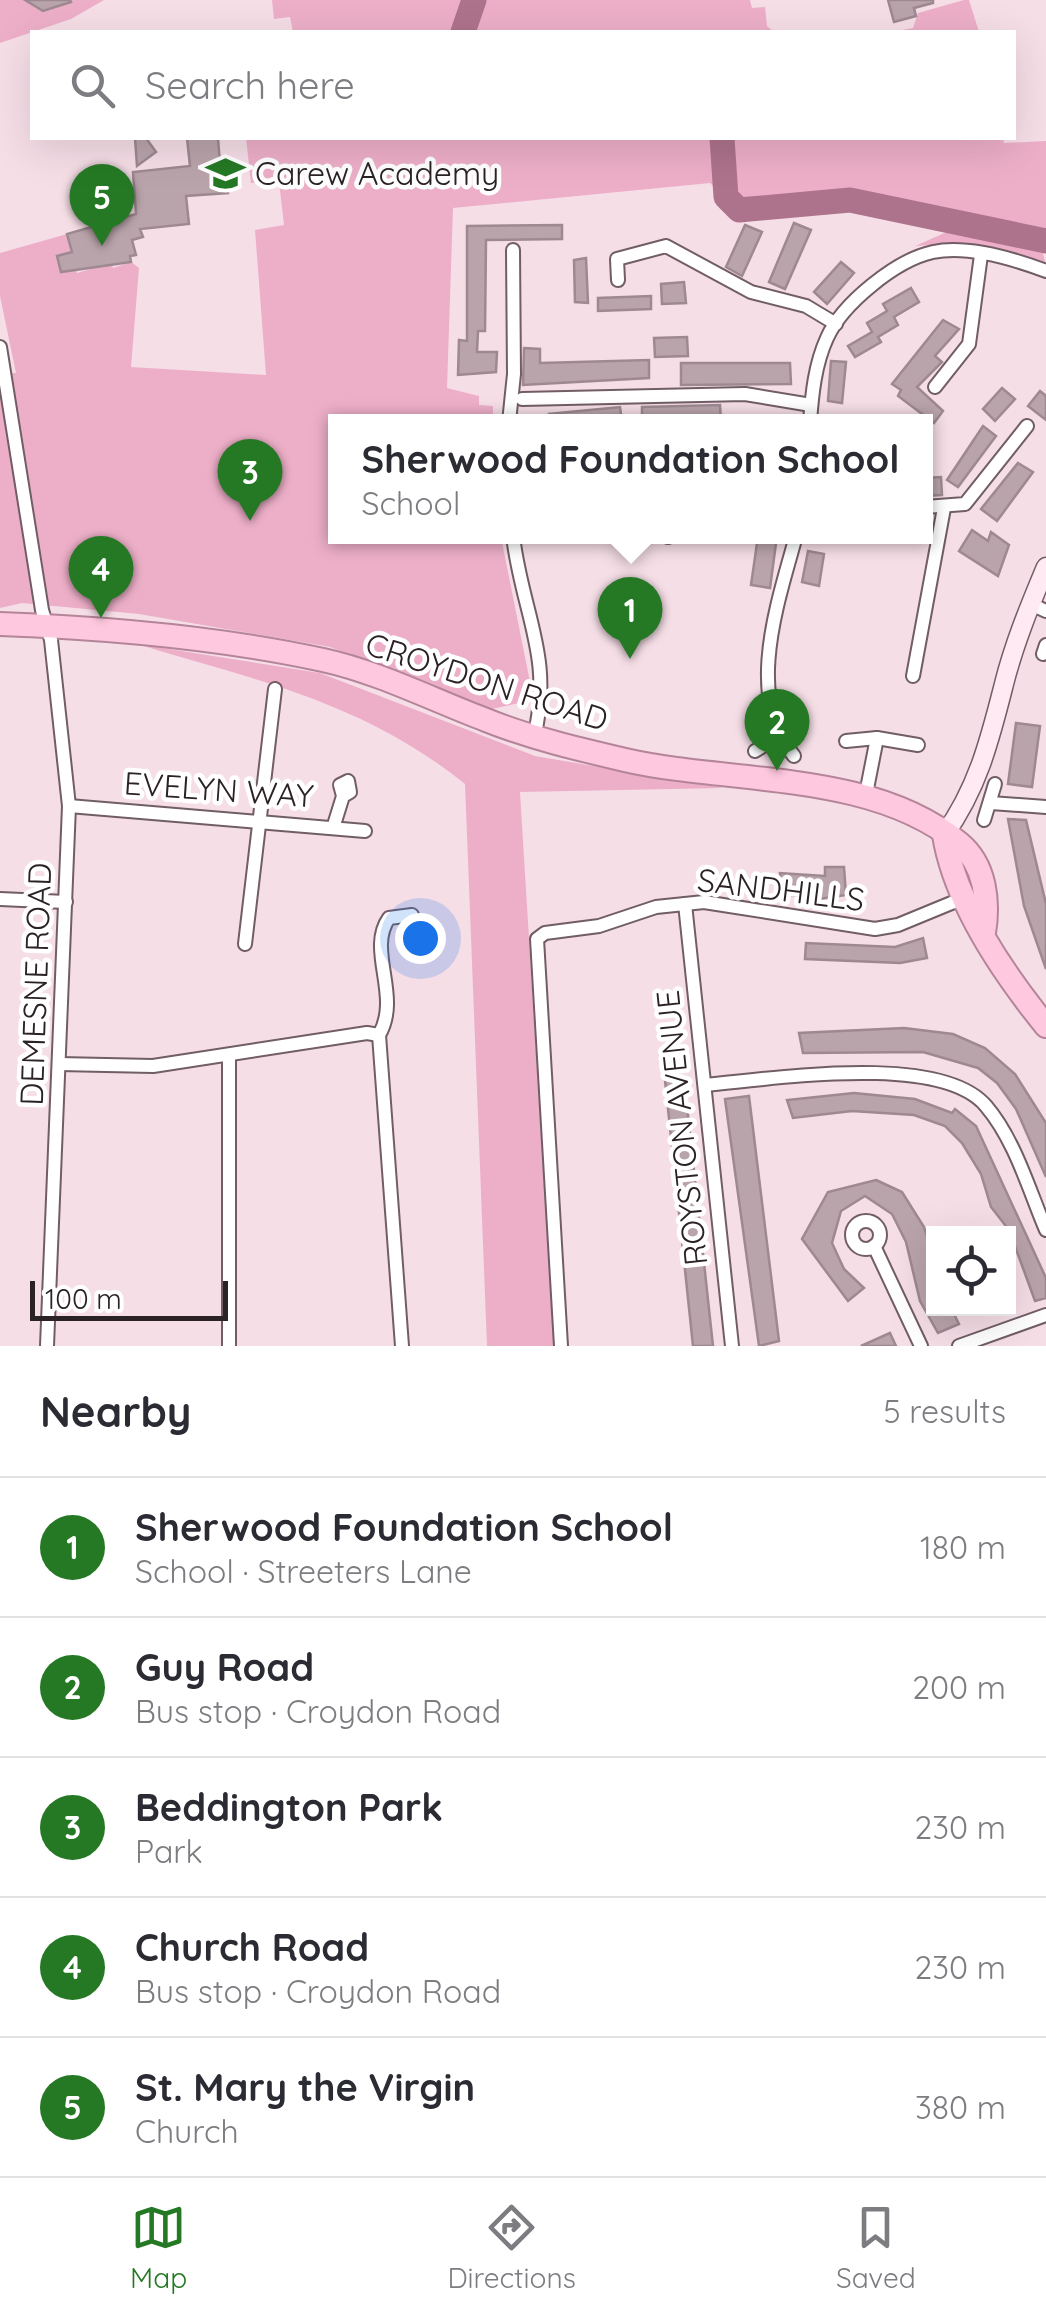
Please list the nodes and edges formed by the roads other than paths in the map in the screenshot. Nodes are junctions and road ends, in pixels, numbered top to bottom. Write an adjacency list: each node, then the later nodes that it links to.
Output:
1 (513, 250): 8 (street)
2 (980, 255): 3 (street); 5 (street); 7 (street)
3 (1046, 271)
4 (618, 280): 5 (street)
5 (836, 324): 9 (street)
6 (0, 347): 20 (street, DEMESNE ROAD)
7 (935, 387)
8 (516, 397): 9 (street); 10 (street)
9 (811, 405): 11 (street)
10 (511, 414)
11 (810, 414)
12 (1026, 426): 14 (street)
13 (933, 507): 14 (street)
14 (944, 508): 21 (street)
15 (516, 544): 23 (street)
16 (794, 544): 24 (street)
17 (1046, 567): 18 (main road)
18 (1038, 607): 40 (main road)
19 (0, 624): 20 (highway, CROYDON ROAD)
20 (46, 626): 23 (highway, CROYDON ROAD); 34 (street, DEMESNE ROAD)
21 (913, 676)
22 (276, 689): 36 (street)
23 (534, 736): 32 (highway, CROYDON ROAD)
24 (779, 736): 28 (street); 29 (street)
25 (877, 738): 26 (street); 27 (street); 32 (street)
26 (846, 741)
27 (918, 745)
28 (755, 751)
29 (794, 756)
30 (995, 784): 33 (street)
31 (343, 796): 38 (street)
32 (866, 799): 40 (highway, CROYDON ROAD)
33 (991, 804): 35 (street); 37 (street)
34 (69, 806): 36 (street, EVELYN WAY); 43 (street, DEMESNE ROAD)
35 (1046, 808)
36 (258, 818): 38 (street, EVELYN WAY); 47 (street)
37 (984, 820)
38 (334, 825): 39 (street, EVELYN WAY)
39 (364, 830)
40 (944, 835): 41 (highway, CROYDON ROAD); 46 (highway, CROYDON ROAD)
41 (966, 898): 44 (street, SANDHILLS); 46 (highway, CROYDON ROAD)
42 (0, 899): 43 (street)
43 (66, 902): 51 (street, DEMESNE ROAD)
44 (685, 904): 52 (street, ROYSTON AVENUE); 59 (street, SANDHILLS)
45 (412, 915): 49 (street)
46 (984, 933): 48 (highway, CROYDON ROAD)
47 (245, 944)
48 (1046, 1026)
49 (379, 1035): 50 (street); 58 (street)
50 (229, 1055): 51 (street); 57 (street)
51 (59, 1064): 56 (street, DEMESNE ROAD)
52 (705, 1085): 53 (street); 60 (street, ROYSTON AVENUE)
53 (1046, 1230)
54 (874, 1246): 61 (street)
55 (1046, 1316): 62 (street)
56 (46, 1346)
57 (229, 1346)
58 (402, 1346)
59 (560, 1346)
60 (732, 1346)
61 (921, 1346)
62 (960, 1346)

